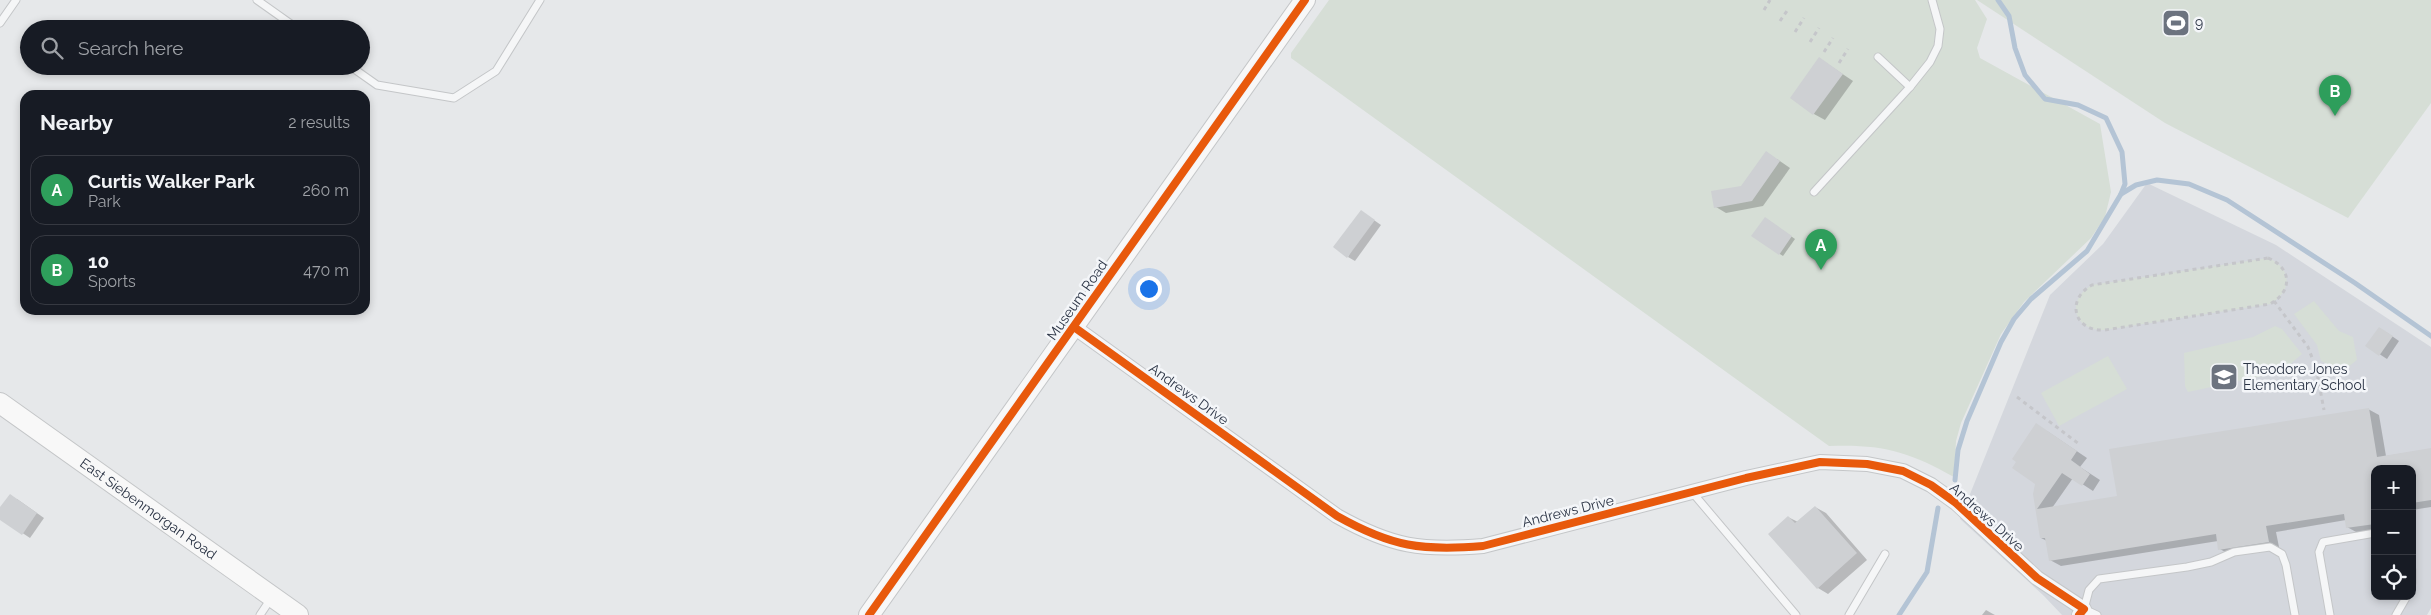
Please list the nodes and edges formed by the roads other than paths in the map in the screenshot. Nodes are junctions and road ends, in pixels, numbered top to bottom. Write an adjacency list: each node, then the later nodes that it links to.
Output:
1 (16, 0): 7 (lane)
2 (257, 0): 6 (lane)
3 (540, 0): 9 (lane)
4 (1305, 0): 12 (street, Museum Road)
5 (1932, 0): 10 (lane)
6 (285, 20)
7 (0, 23)
8 (1878, 57): 10 (lane)
9 (363, 75)
10 (1910, 87): 11 (lane)
11 (1814, 192)
12 (1074, 326): 14 (street, Andrews Drive); 22 (street, Museum Road)
13 (0, 403): 17 (street, East Siebenmorgan Road)
14 (1692, 492): 19 (street, Andrews Drive); 23 (lane)
15 (2371, 534): 27 (lane)
16 (1885, 554): 24 (lane)
17 (272, 597): 20 (lane); 21 (street, East Siebenmorgan Road)
18 (2405, 600): 28 (lane)
19 (2082, 612): 25 (lane); 26 (lane)
20 (260, 615)
21 (298, 615)
22 (869, 615)
23 (1796, 615)
24 (1849, 615)
25 (2097, 615)
26 (2295, 615)
27 (2330, 615)
28 (2396, 615)

